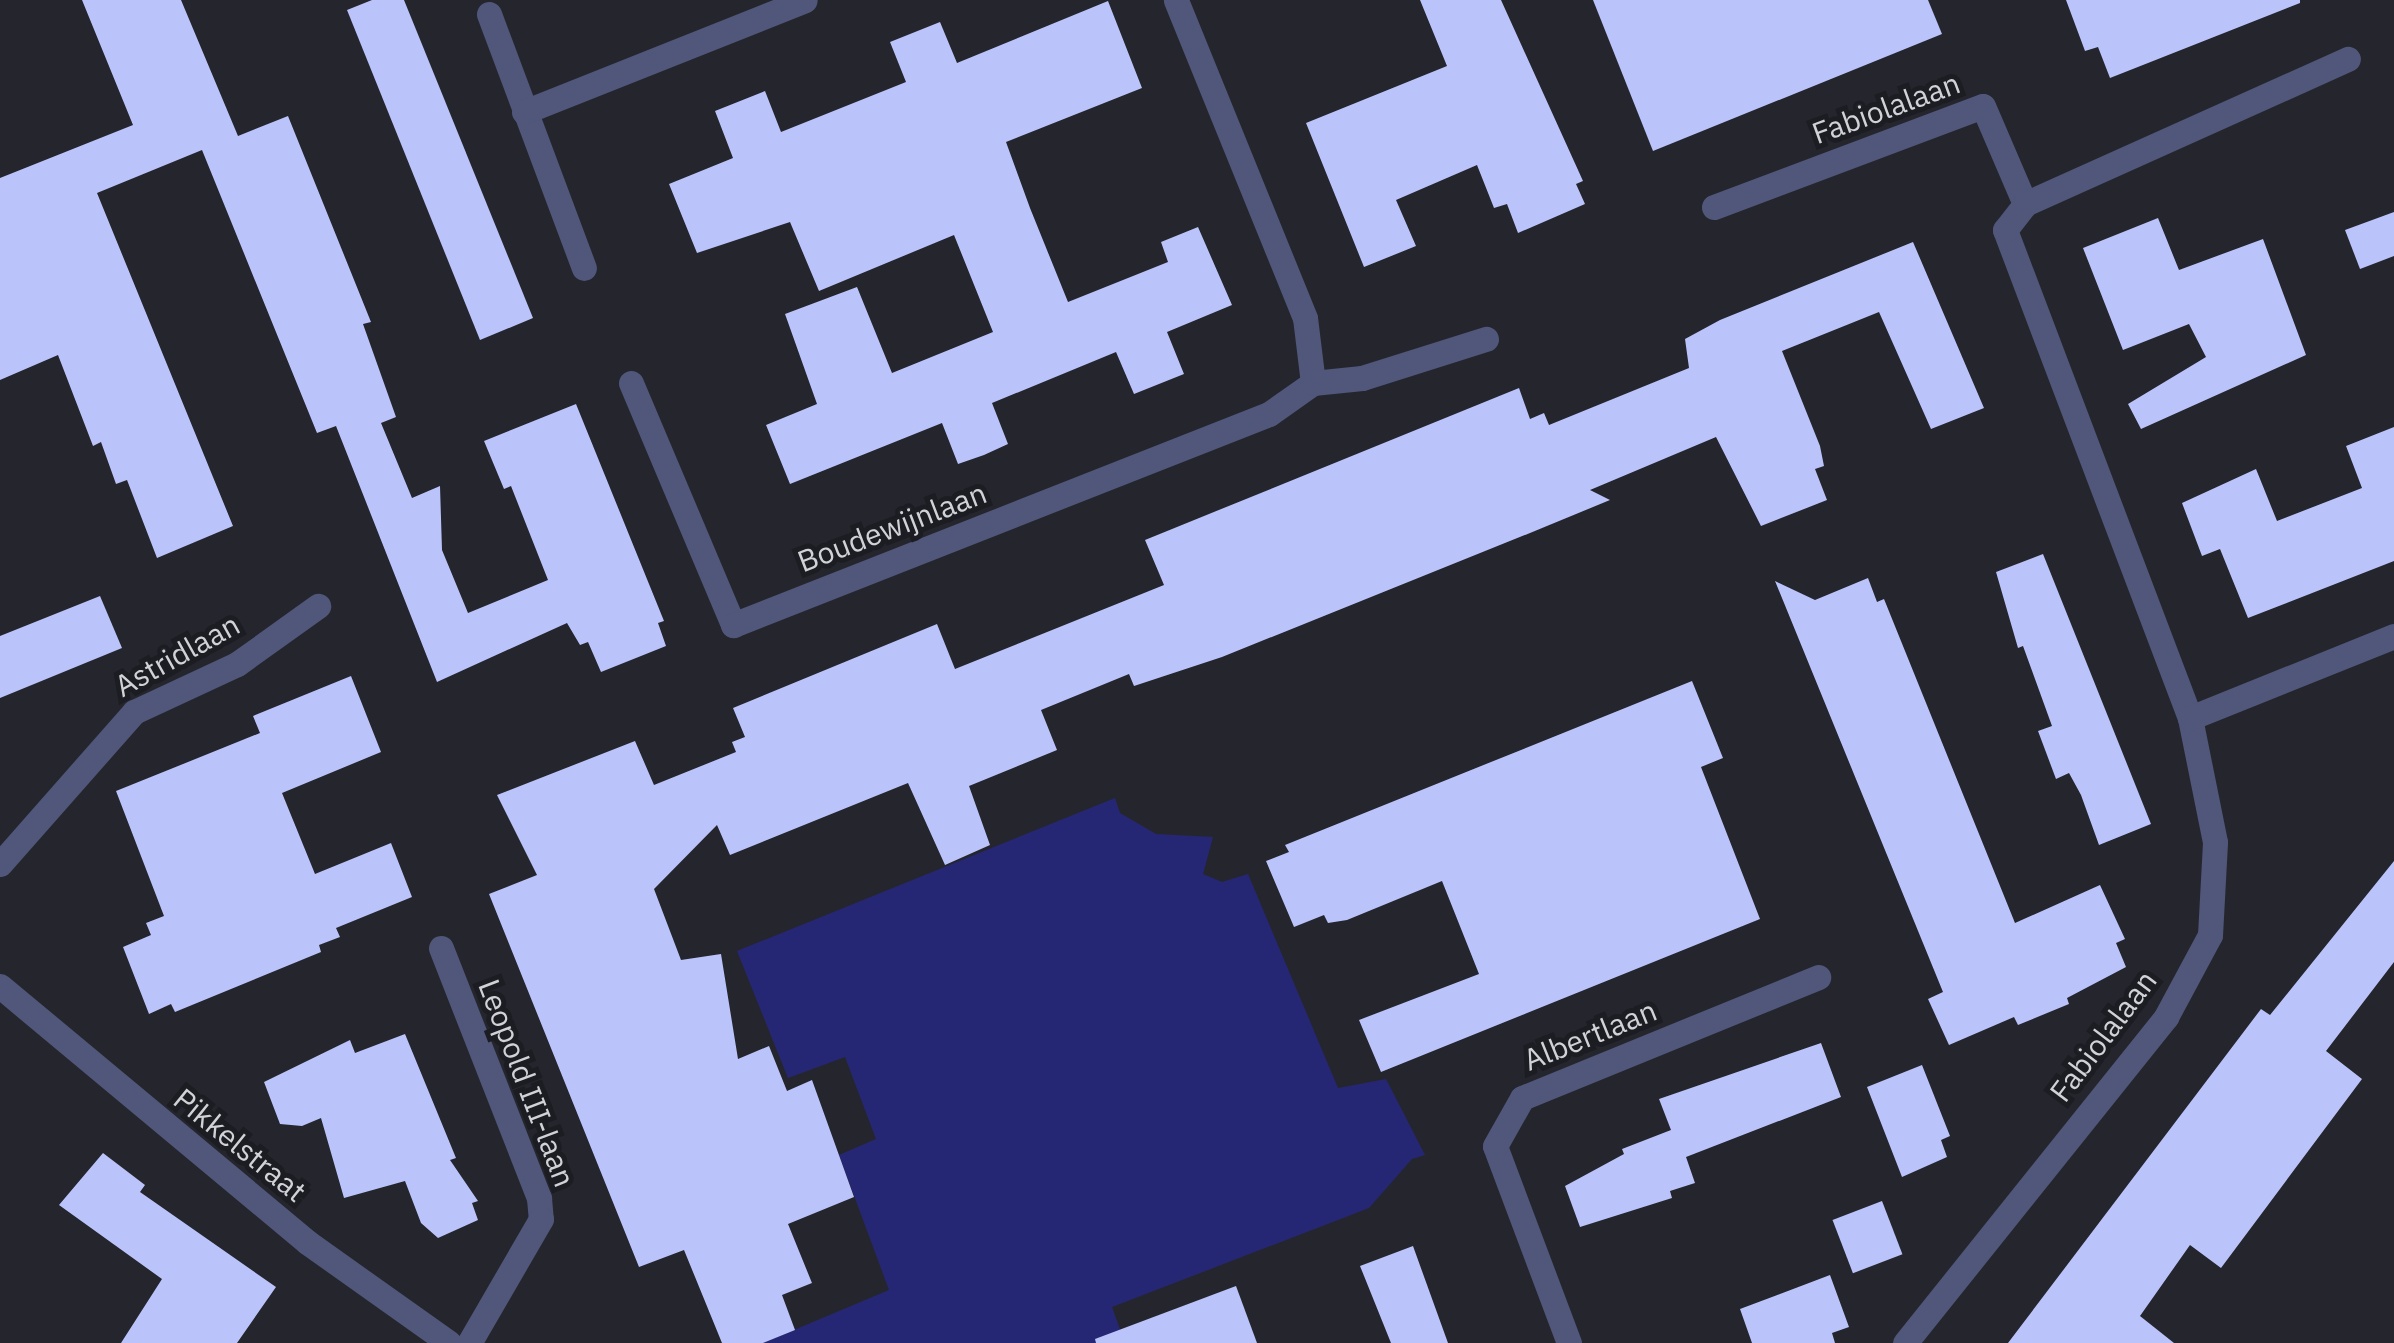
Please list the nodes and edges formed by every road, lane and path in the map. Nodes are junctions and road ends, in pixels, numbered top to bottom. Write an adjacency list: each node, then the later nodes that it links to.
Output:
1 (805, 0): 5 (street)
2 (1176, 0): 11 (street)
3 (489, 14): 5 (street)
4 (2348, 59): 6 (street)
5 (524, 112): 8 (street)
6 (2025, 204): 7 (street, Fabiolalaan); 14 (street, Fabiolalaan)
7 (1714, 207)
8 (584, 268)
9 (1486, 339): 11 (street, Boudewijnlaan)
10 (631, 383): 11 (street, Boudewijnlaan)
11 (1313, 383)
12 (318, 606): 15 (street, Astridlaan)
13 (2394, 636): 14 (street)
14 (2190, 718): 22 (street, Fabiolalaan)
15 (0, 864)
16 (441, 948): 20 (street, Leopold III-laan)
17 (1818, 977): 21 (street, Albertlaan)
18 (0, 986): 19 (street, Pikkelstraat)
19 (449, 1343)
20 (469, 1343)
21 (1569, 1343)
22 (1905, 1343)

